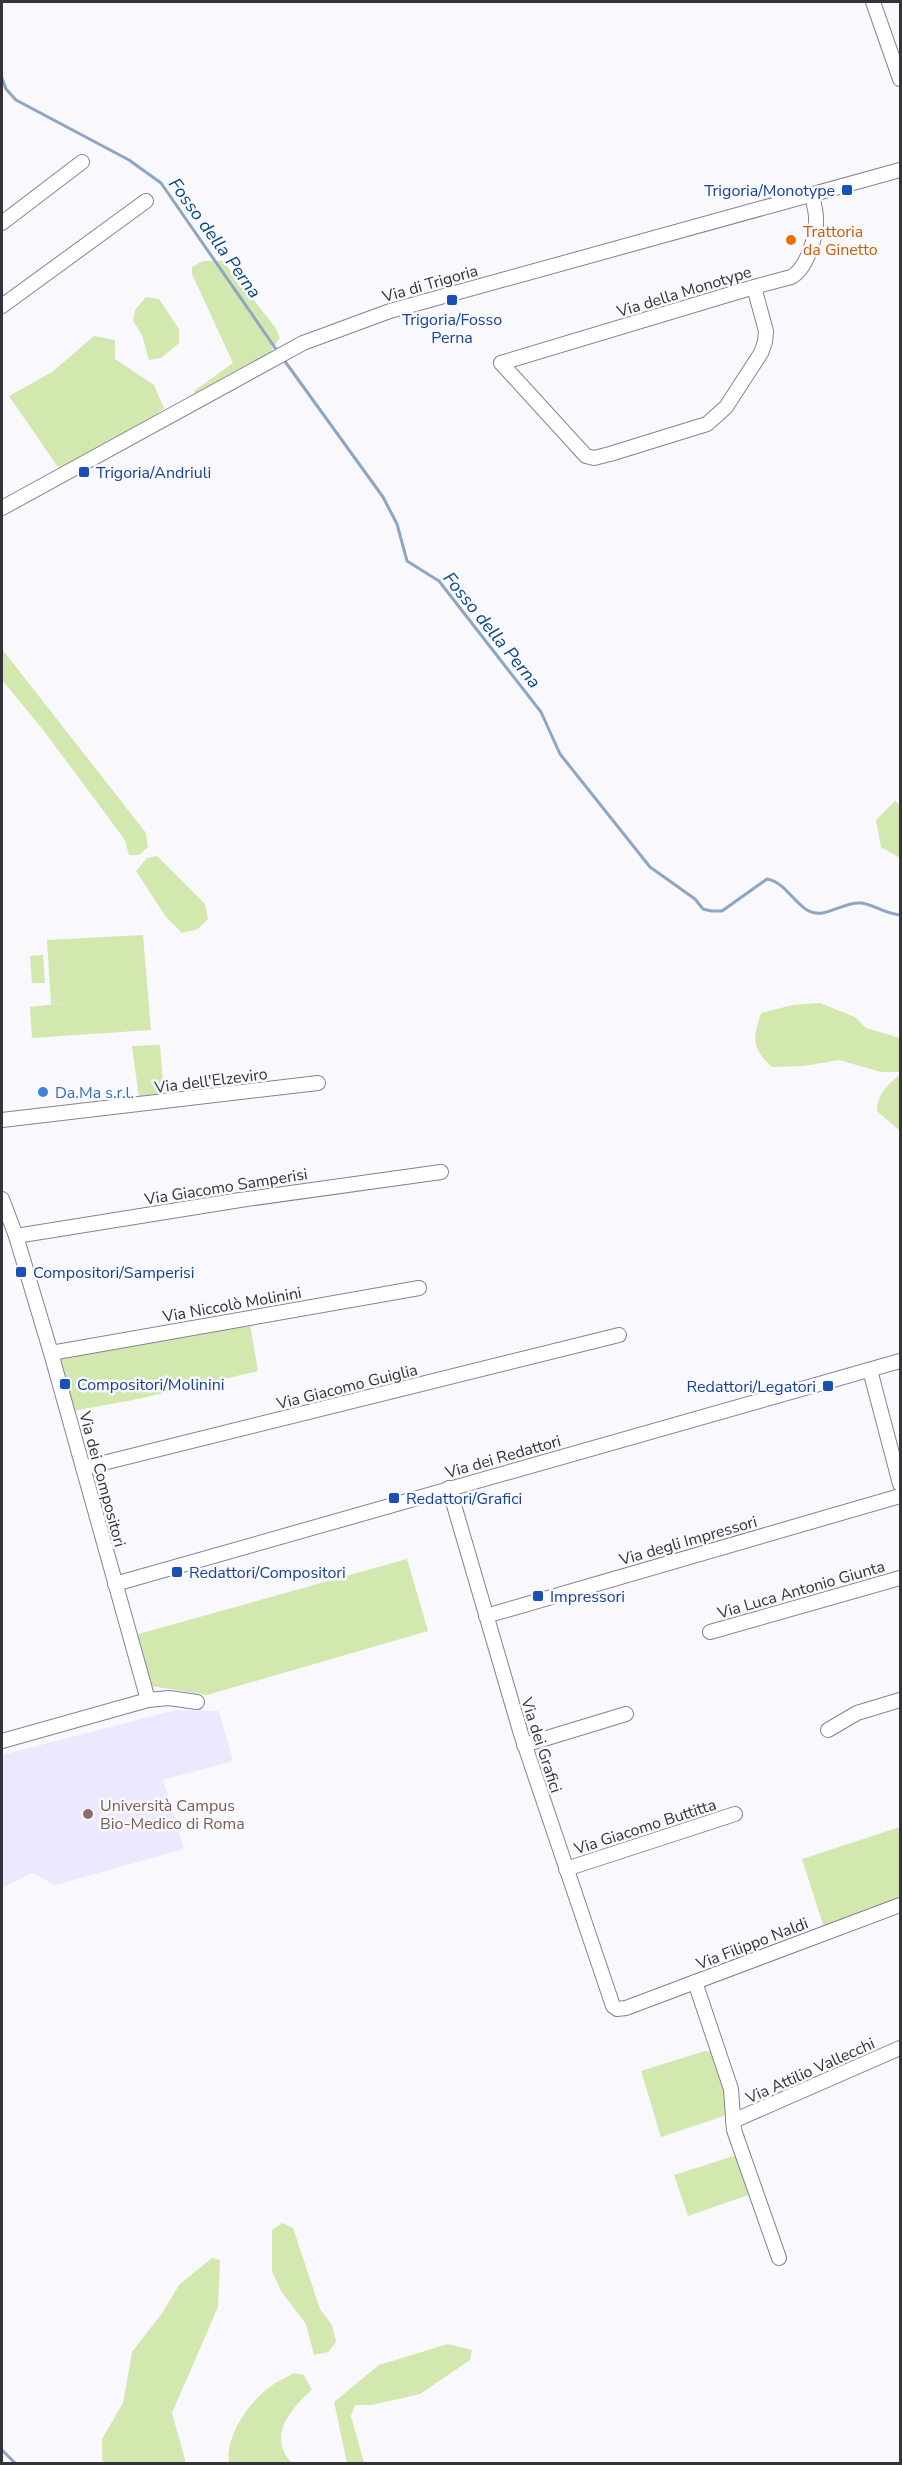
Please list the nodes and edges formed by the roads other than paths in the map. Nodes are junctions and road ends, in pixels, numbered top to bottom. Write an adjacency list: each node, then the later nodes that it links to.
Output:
1 (873, 2): 2 (street)
2 (900, 79)
3 (82, 162): 7 (street)
4 (900, 170): 5 (street, Via di Trigoria)
5 (812, 194): 8 (street, Via della Monotype); 10 (street, Via di Trigoria)
6 (146, 201): 9 (street)
7 (2, 223)
8 (754, 287): 8 (street, Via della Monotype)
9 (2, 306)
10 (2, 508)
11 (318, 1083): 12 (street, Via dell'Elzeviro)
12 (2, 1120)
13 (441, 1172): 15 (street, Via Giacomo Samperisi)
14 (2, 1199): 15 (street, Via dei Compositori)
15 (16, 1236): 18 (street, Via dei Compositori)
16 (419, 1288): 18 (street, Via Niccolò Molinini)
17 (619, 1335): 21 (street, Via Giacomo Guiglia)
18 (51, 1353): 21 (street, Via dei Compositori)
19 (900, 1361): 20 (street, Via dei Redattori)
20 (870, 1370): 22 (street); 23 (street, Via dei Redattori)
21 (83, 1468): 26 (street, Via dei Compositori)
22 (900, 1484)
23 (449, 1488): 26 (street, Via dei Redattori); 27 (street, Via dei Grafici)
24 (900, 1496): 27 (street, Via degli Impressori)
25 (900, 1578): 28 (street, Via Luca Antonio Giunta)
26 (115, 1584): 29 (street, Via dei Compositori)
27 (486, 1616): 35 (street, Via dei Grafici)
28 (710, 1632)
29 (148, 1700): 31 (street); 34 (street)
30 (900, 1700): 33 (street)
31 (197, 1702)
32 (626, 1714): 35 (street)
33 (828, 1730)
34 (2, 1741)
35 (524, 1745): 37 (street, Via dei Grafici)
36 (735, 1814): 37 (street, Via Giacomo Buttitta)
37 (566, 1869): 40 (street, Via dei Grafici)
38 (900, 1905): 39 (street, Via Filippo Naldi)
39 (695, 1982): 40 (street, Via Filippo Naldi); 42 (street)
40 (616, 2008)
41 (900, 2048): 42 (street, Via Attilio Vallecchi)
42 (733, 2121): 43 (street)
43 (778, 2258)

